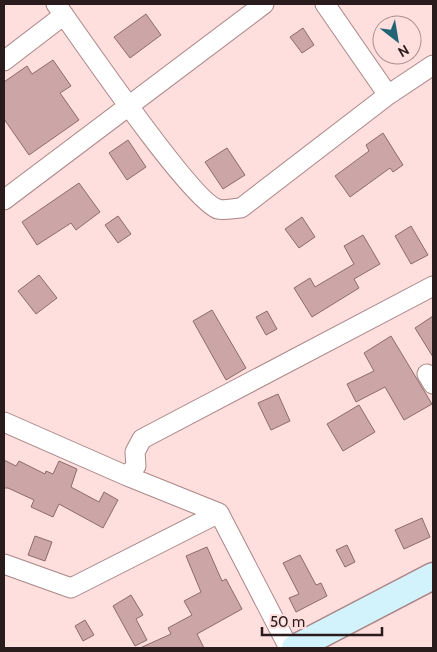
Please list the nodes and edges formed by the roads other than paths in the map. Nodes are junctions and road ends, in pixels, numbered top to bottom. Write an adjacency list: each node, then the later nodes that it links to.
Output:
1 (264, 4): 7 (street)
2 (325, 4): 6 (street)
3 (60, 9): 4 (street); 7 (street)
4 (4, 61)
5 (433, 65): 6 (street)
6 (388, 95): 7 (street)
7 (128, 105): 8 (street)
8 (4, 200)
9 (433, 286): 11 (street)
10 (4, 422): 11 (street)
11 (127, 476): 12 (street)
12 (219, 513): 13 (street); 15 (street)
13 (4, 564)
14 (433, 576): 16 (street)
15 (289, 648)
16 (295, 648)

